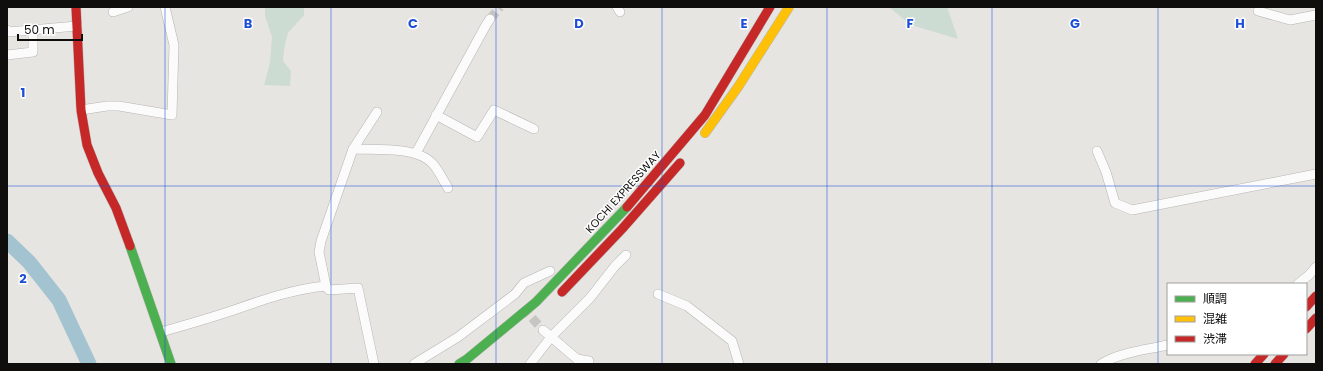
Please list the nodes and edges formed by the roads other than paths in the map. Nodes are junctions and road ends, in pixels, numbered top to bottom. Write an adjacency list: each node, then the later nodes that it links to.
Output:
1 (76, 7): 11 (main road)
2 (128, 7): 8 (street)
3 (165, 7): 15 (street)
4 (763, 7): 18 (main road)
5 (770, 7): 18 (main road, KOCHI EXPRESSWAY)
6 (789, 7): 20 (main road)
7 (1258, 11): 9 (street)
8 (113, 12)
9 (1316, 15)
10 (490, 19): 17 (street)
11 (77, 26): 13 (street); 15 (main road)
12 (7, 30): 13 (street)
13 (32, 30): 14 (street)
14 (7, 55)
15 (81, 110): 39 (main road)
16 (377, 112): 21 (street)
17 (436, 115): 19 (street); 23 (street)
18 (704, 115): 48 (main road, KOCHI EXPRESSWAY)
19 (534, 129)
20 (701, 137)
21 (353, 149): 23 (street); 31 (street)
22 (1097, 152): 25 (street)
23 (416, 153): 26 (street)
24 (688, 154): 34 (main road)
25 (1316, 174)
26 (448, 188)
27 (626, 255): 40 (street)
28 (1316, 268): 30 (street)
29 (550, 271): 47 (street)
30 (1299, 283)
31 (326, 286): 39 (street); 46 (street)
32 (658, 294): 50 (street)
33 (1316, 296): 35 (main road)
34 (554, 300)
35 (1307, 306)
36 (1316, 318): 37 (main road)
37 (1307, 328)
38 (544, 330): 40 (street)
39 (161, 332): 45 (main road)
40 (551, 337): 44 (street); 49 (street)
41 (1167, 345): 51 (street)
42 (1263, 355): 52 (main road)
43 (1283, 355): 53 (main road)
44 (589, 361)
45 (171, 364)
46 (374, 364)
47 (414, 364)
48 (459, 364)
49 (530, 364)
50 (739, 364)
51 (1101, 364)
52 (1255, 364)
53 (1275, 364)

